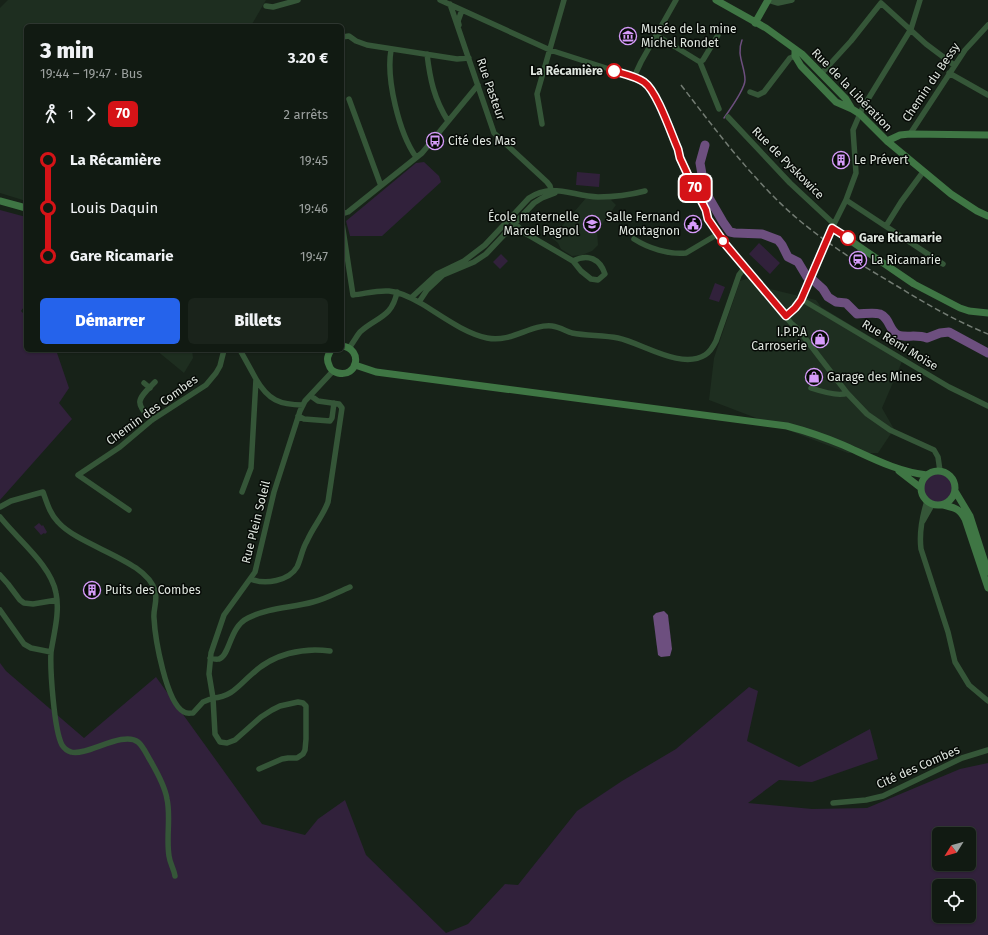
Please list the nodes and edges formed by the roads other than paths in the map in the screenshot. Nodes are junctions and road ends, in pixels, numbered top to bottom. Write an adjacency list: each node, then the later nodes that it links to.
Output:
1 (298, 0): 10 (street)
2 (440, 0): 9 (street)
3 (564, 0): 20 (street)
4 (676, 0): 16 (street)
5 (716, 0): 12 (main road, Rue de la Libération)
6 (768, 0): 7 (street); 12 (main road)
7 (792, 0)
8 (920, 0): 14 (street)
9 (448, 2): 11 (street); 15 (street, Rue Pasteur)
10 (266, 6)
11 (462, 10): 15 (street, Rue Pasteur); 20 (street)
12 (755, 23): 21 (main road, Rue de la Libération)
13 (988, 26): 25 (street, Chemin du Bessy)
14 (910, 29): 25 (street); 27 (street); 35 (street)
15 (460, 32): 23 (street, Rue Pasteur)
16 (656, 35): 24 (street); 28 (street)
17 (718, 35): 24 (street)
18 (344, 37): 19 (street)
19 (391, 50): 22 (street); 42 (street)
20 (550, 50): 28 (street); 38 (street)
21 (795, 53): 27 (main road, Rue de la Libération); 30 (street); 34 (main road)
22 (427, 54): 23 (street); 37 (street)
23 (469, 58): 29 (street, Rue Pasteur)
24 (700, 62): 33 (street)
25 (954, 65): 26 (street, Chemin du Bessy)
26 (949, 73): 31 (street); 39 (street, Chemin du Bessy)
27 (821, 74): 34 (main road, Rue de la Libération)
28 (634, 77): 56 (street)
29 (478, 85): 37 (street); 46 (street, Rue Pasteur)
30 (750, 92)
31 (988, 95)
32 (349, 99): 44 (street)
33 (719, 109)
34 (852, 109): 35 (main road, Rue de la Libération)
35 (860, 114): 41 (main road, Rue de la Libération); 47 (street)
36 (728, 117): 54 (street, Rue de Pyskowice)
37 (448, 121): 42 (street)
38 (542, 124)
39 (910, 134): 40 (main road); 41 (main road)
40 (988, 135)
41 (886, 141): 43 (main road, Rue de la Libération)
42 (416, 157): 44 (street)
43 (923, 172): 51 (main road, Rue de la Libération); 55 (street)
44 (381, 186): 50 (street)
45 (645, 191): 46 (street)
46 (552, 192): 52 (street); 53 (street)
47 (846, 200): 54 (street); 55 (street)
48 (0, 201): 49 (main road)
49 (24, 207)
50 (344, 213)
51 (988, 216)
52 (510, 219): 53 (street); 63 (street)
53 (515, 224): 59 (street); 65 (street)
54 (833, 226): 64 (street, bridge); 66 (main road)
55 (886, 226): 60 (street)
56 (718, 234): 58 (street); 61 (street)
57 (344, 237): 62 (street)
58 (634, 239)
59 (573, 261): 59 (street)
60 (943, 264)
61 (745, 267): 65 (street); 67 (street)
62 (397, 292): 63 (street); 68 (street)
63 (411, 298): 65 (street)
64 (801, 300): 67 (street); 83 (street, Rue Rémi Moïse)
65 (419, 302)
66 (988, 313)
67 (786, 316): 79 (street)
68 (346, 347): 72 (main road)
69 (224, 352): 85 (street, Chemin des Combes)
70 (241, 352): 74 (street)
71 (329, 352): 73 (main road)
72 (355, 365): 73 (main road); 86 (main road)
73 (333, 371): 80 (street, Rue Plein Soleil)
74 (256, 380): 82 (street); 91 (street)
75 (155, 382): 77 (street)
76 (144, 383): 77 (street)
77 (150, 388): 85 (street)
78 (811, 388): 79 (street)
79 (848, 393): 87 (street)
80 (311, 396): 81 (street); 82 (street, Rue Plein Soleil)
81 (334, 403): 84 (street); 99 (street)
82 (303, 405): 84 (street, Rue Plein Soleil)
83 (988, 406)
84 (298, 416): 99 (street, Rue Plein Soleil)
85 (152, 420): 95 (street, Chemin des Combes)
86 (894, 468): 88 (main road); 89 (main road)
87 (940, 471): 88 (main road); 90 (main road)
88 (927, 475): 89 (main road)
89 (921, 488): 92 (main road)
90 (955, 491): 93 (main road); 97 (main road)
91 (242, 492)
92 (930, 503): 93 (main road); 108 (street)
93 (943, 505): 101 (main road)
94 (0, 506): 107 (street)
95 (129, 510)
96 (0, 517): 102 (street)
97 (988, 572)
98 (0, 575): 102 (street)
99 (251, 579): 106 (street, Rue Plein Soleil)
100 (350, 587): 106 (street)
101 (988, 588)
102 (57, 600): 105 (street)
103 (0, 610): 105 (street)
104 (330, 651): 107 (street)
105 (51, 652): 112 (street)
106 (210, 658): 107 (street, Rue Plein Soleil)
107 (213, 698): 110 (street, Rue Plein Soleil)
108 (988, 701)
109 (988, 750): 111 (street, Cité des Combes)
110 (259, 769)
111 (833, 803)
112 (175, 876)

